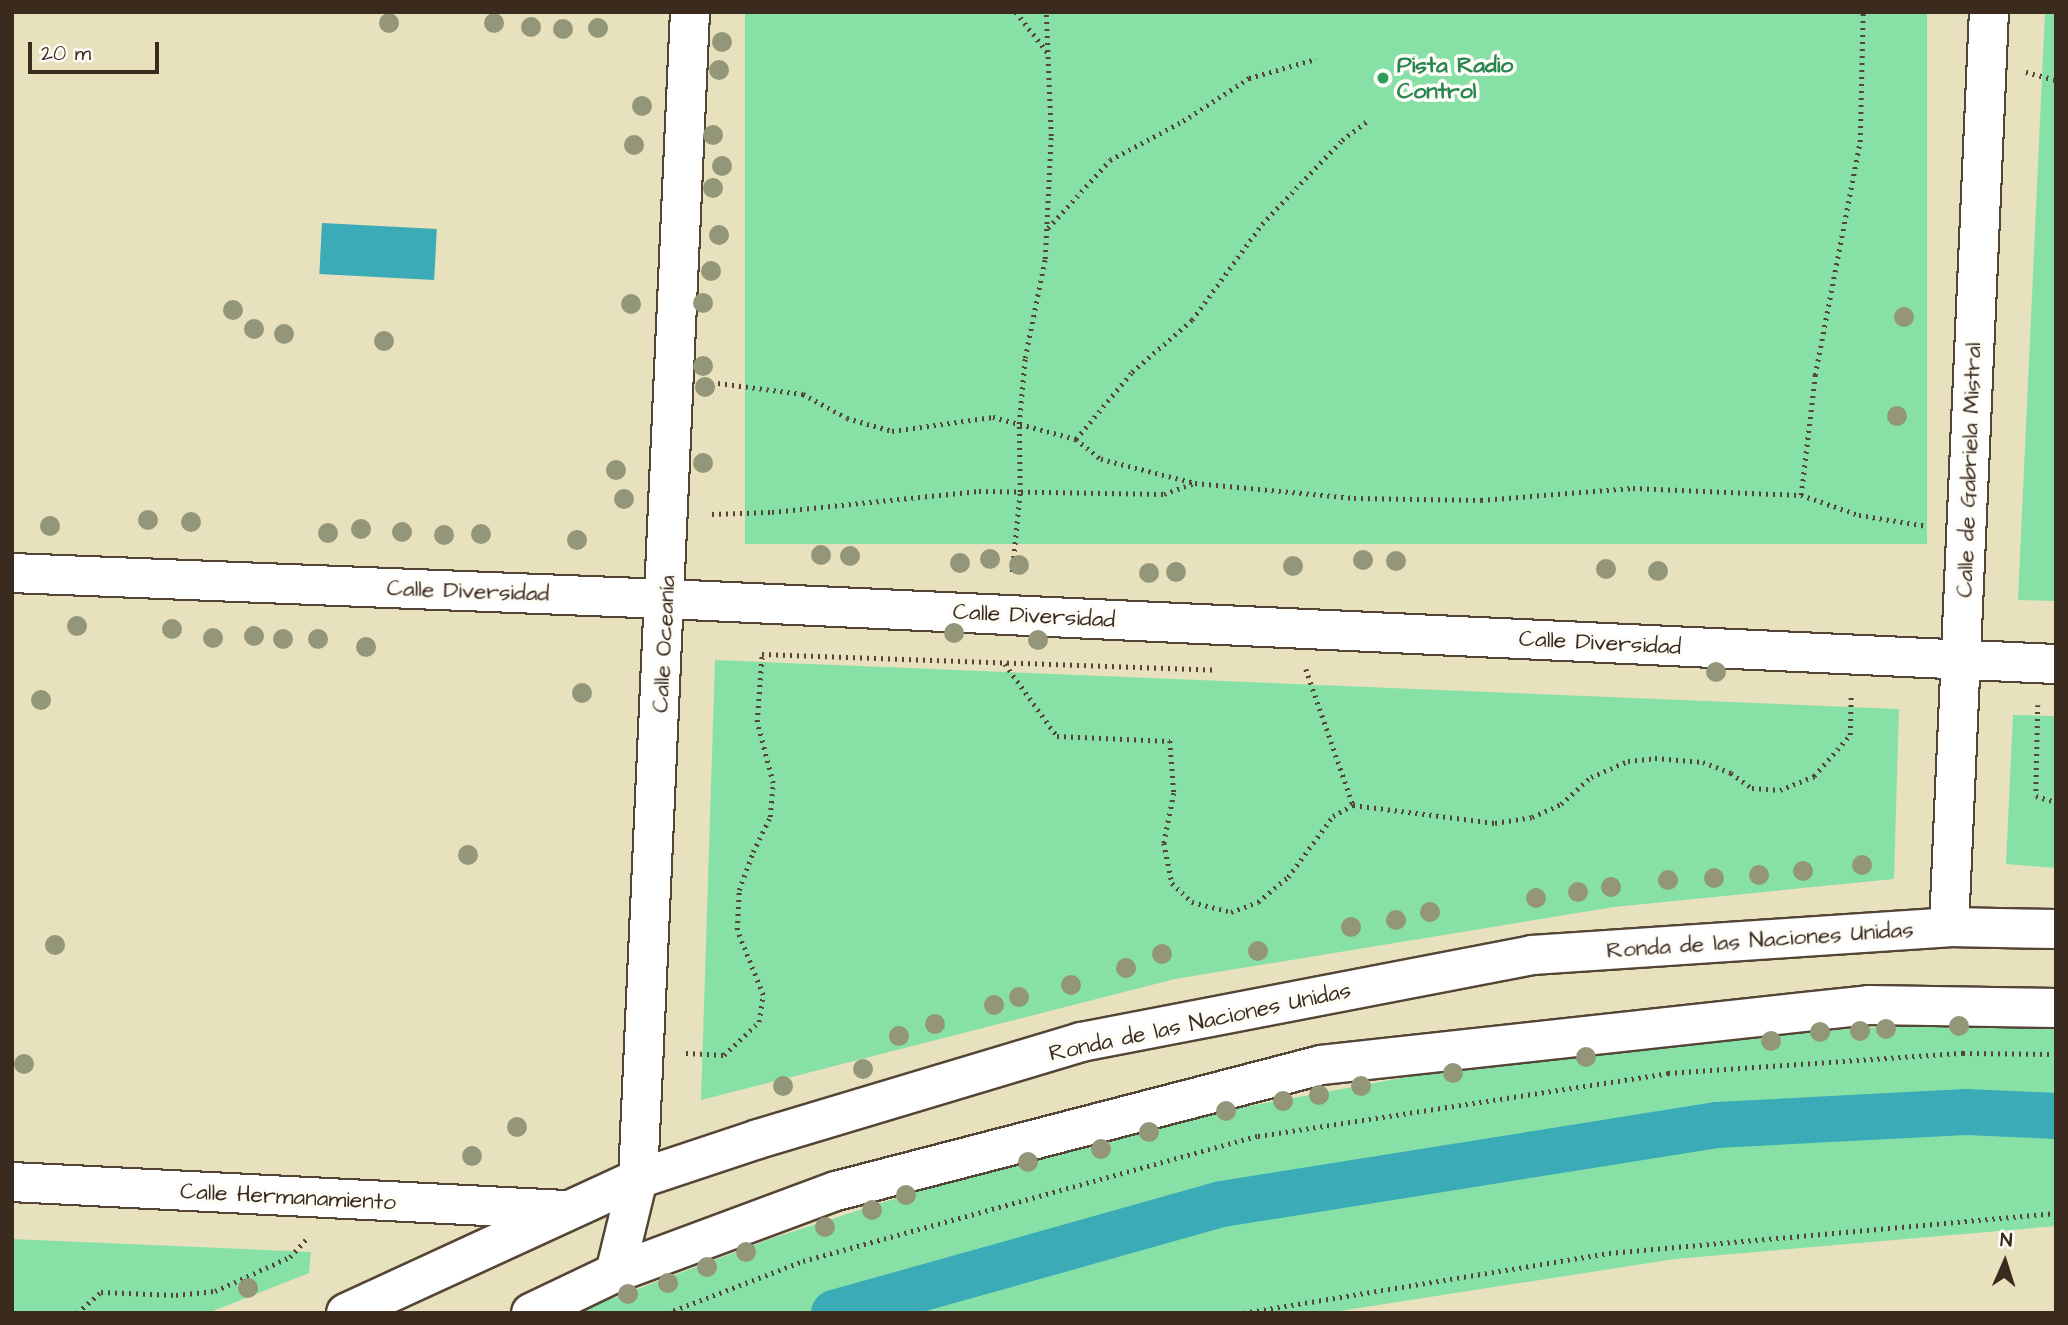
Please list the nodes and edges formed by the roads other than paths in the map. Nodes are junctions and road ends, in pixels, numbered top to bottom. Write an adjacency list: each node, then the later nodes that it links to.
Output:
1 (690, 12): 4 (street, Calle Oceanía)
2 (1989, 12): 5 (street, Calle de Gabriela Mistral)
3 (12, 573): 4 (street, Calle Diversidad)
4 (666, 599): 5 (street, Calle Diversidad); 10 (street, Calle Oceanía)
5 (1961, 660): 6 (street, Calle Diversidad); 7 (street, Calle de Gabriela Mistral)
6 (2056, 664)
7 (1949, 927): 8 (street, Ronda de las Naciones Unidas); 10 (street, Ronda de las Naciones Unidas)
8 (2056, 929)
9 (2056, 1007): 13 (street)
10 (638, 1179): 12 (street, Ronda de las Naciones Unidas); 13 (street, Calle Oceanía)
11 (12, 1182): 12 (street, Calle Hermanamiento)
12 (564, 1210): 14 (street, Ronda de las Naciones Unidas)
13 (615, 1273): 15 (street)
14 (346, 1313)
15 (531, 1313)

